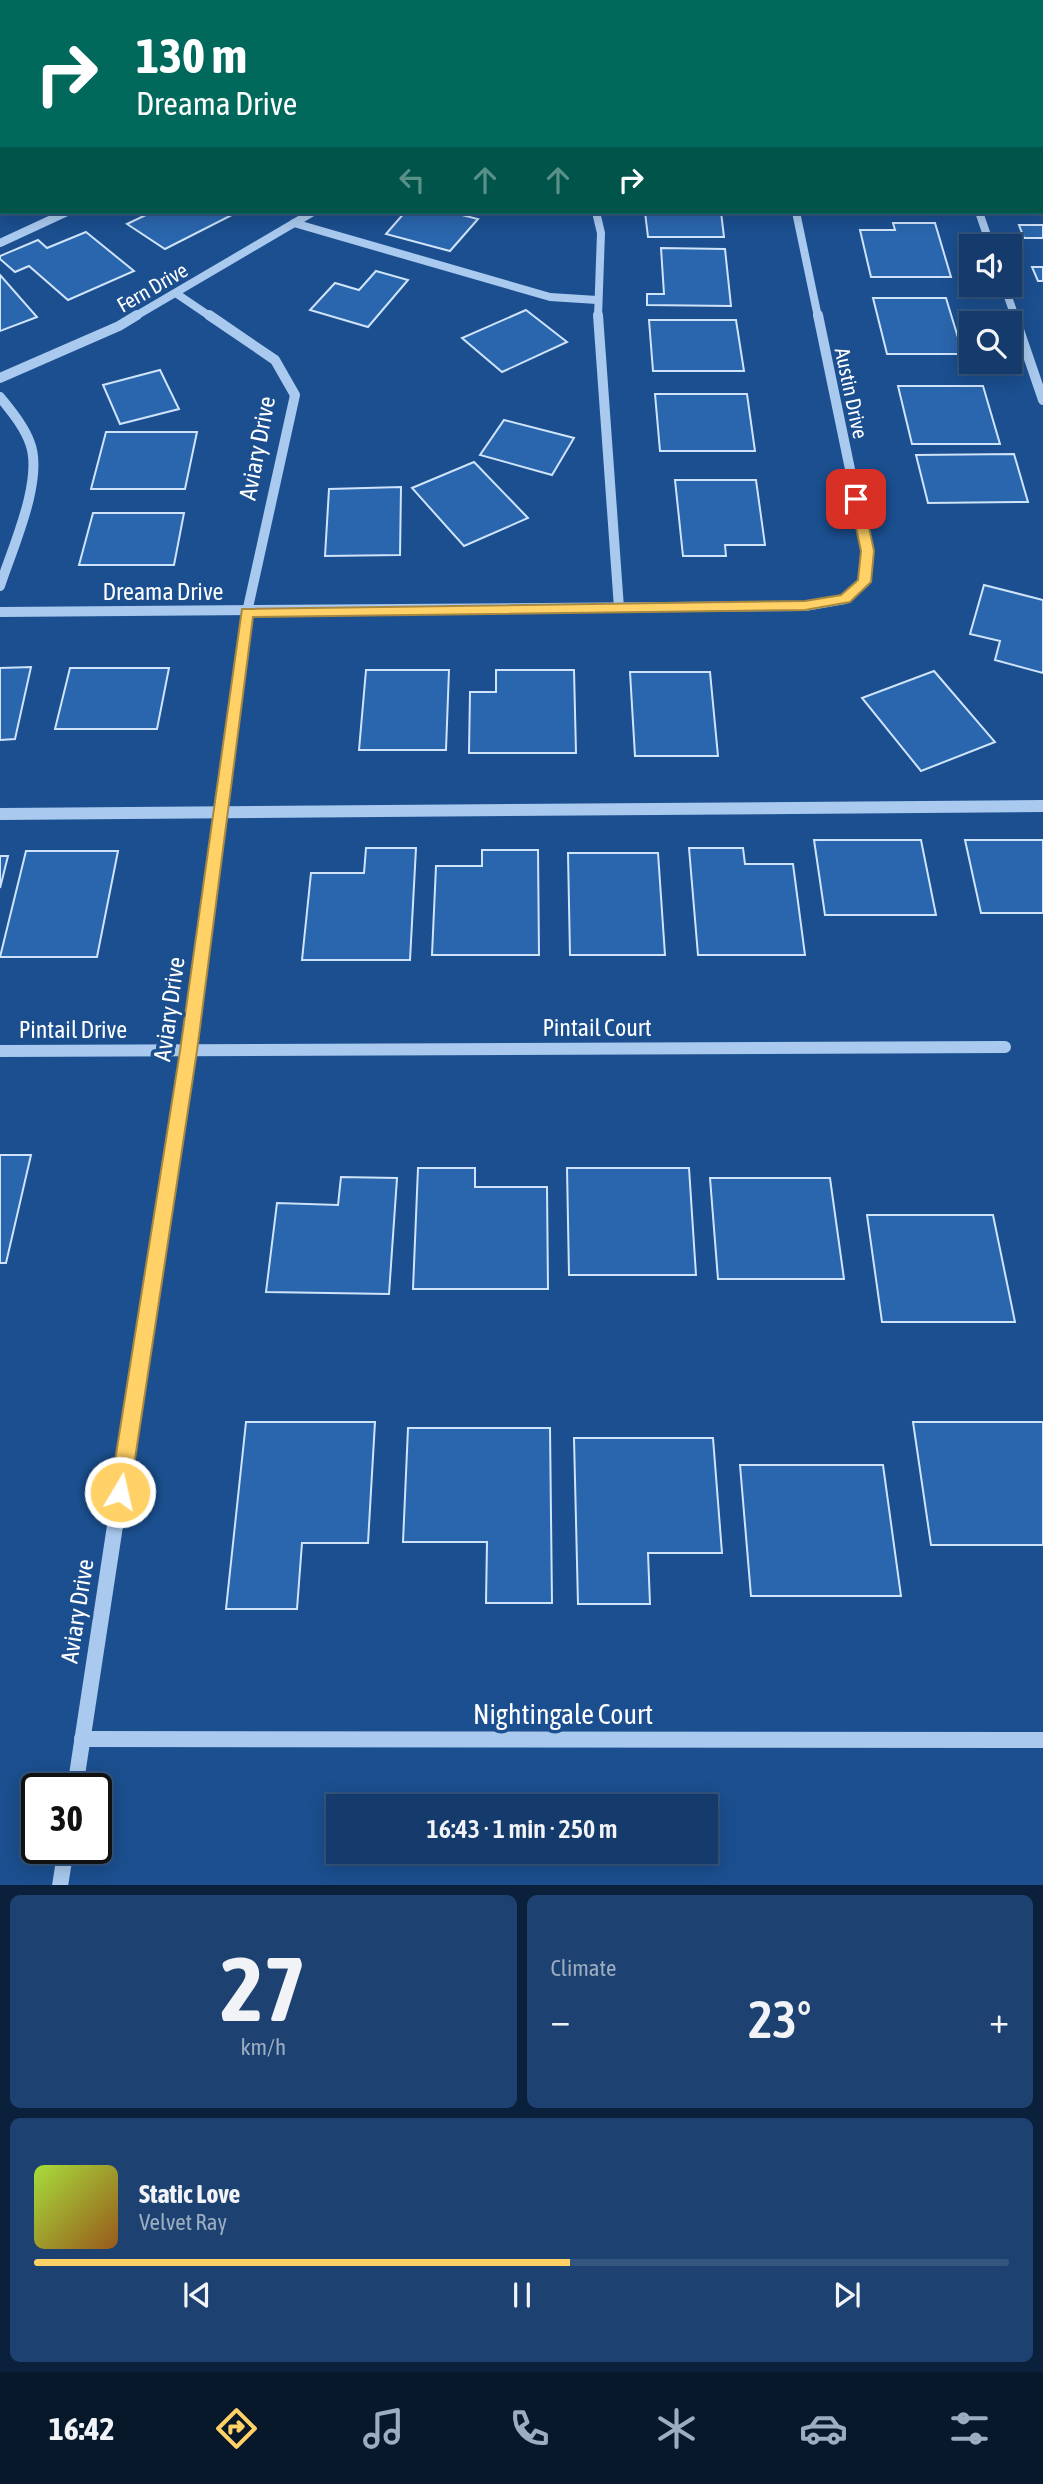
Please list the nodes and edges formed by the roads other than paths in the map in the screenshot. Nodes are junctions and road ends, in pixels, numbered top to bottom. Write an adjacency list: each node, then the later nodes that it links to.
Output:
1 (62, 214): 8 (street)
2 (310, 214): 6 (street, Fern Drive)
3 (596, 214): 11 (street)
4 (796, 214): 15 (street, Austin Drive)
5 (980, 214): 7 (street)
6 (294, 223): 9 (street, Fern Drive); 11 (street)
7 (987, 234)
8 (0, 243)
9 (177, 294): 12 (street, Fern Drive); 19 (street, Aviary Drive)
10 (1008, 297): 14 (street)
11 (597, 300): 17 (street)
12 (0, 378)
13 (0, 397): 16 (street)
14 (1043, 400)
15 (865, 582): 17 (street, Dreama Drive)
16 (0, 586)
17 (619, 608): 19 (street, Dreama Drive)
18 (0, 612): 19 (street, Dreama Drive)
19 (247, 612): 22 (street, Aviary Drive)
20 (1043, 806): 22 (street)
21 (0, 814): 22 (street)
22 (220, 814): 25 (street, Aviary Drive)
23 (1005, 1047): 25 (street, Pintail Court)
24 (0, 1051): 25 (street, Pintail Drive)
25 (188, 1051): 26 (street, Aviary Drive)
26 (82, 1740): 27 (street, Nightingale Court); 28 (street, Aviary Drive)
27 (1043, 1740)
28 (77, 1773)
29 (63, 1864): 30 (street)
30 (60, 1885)

